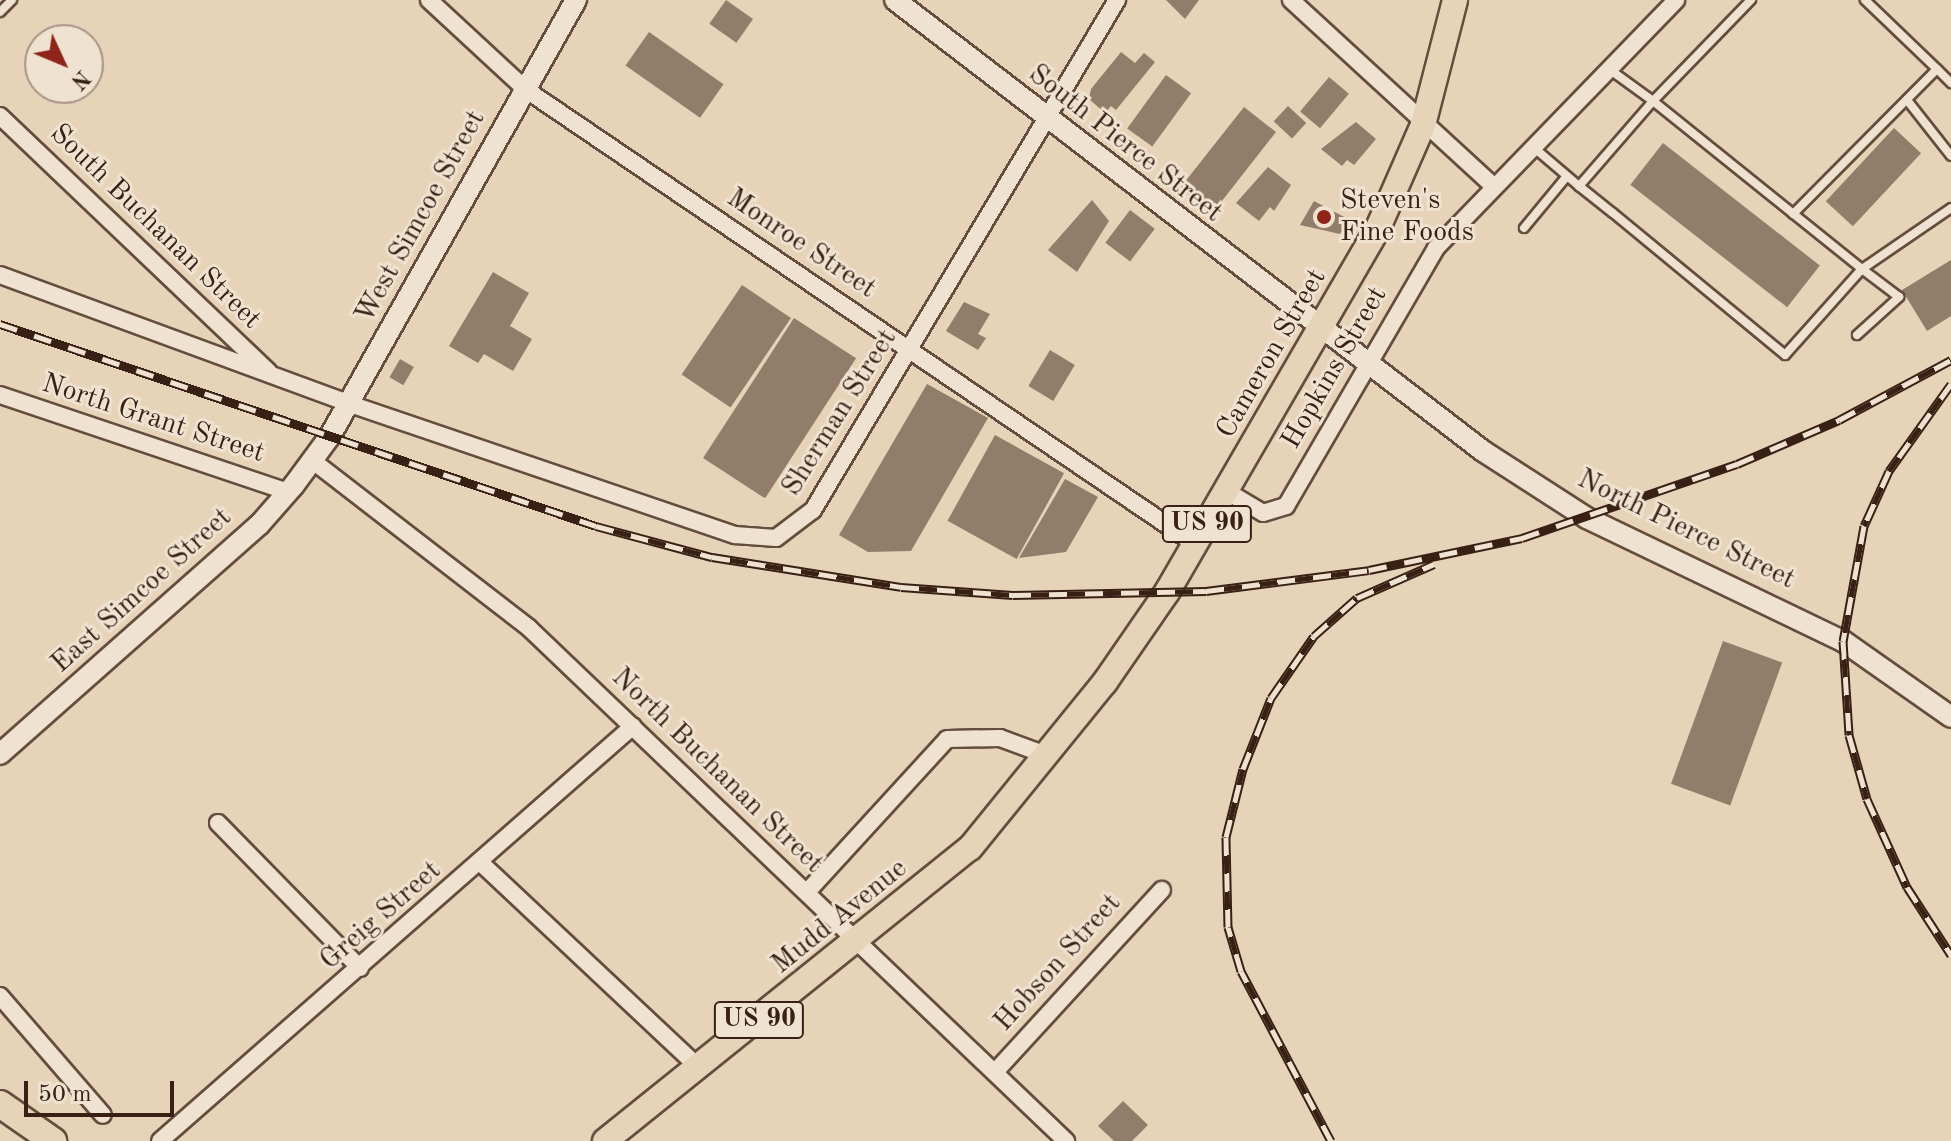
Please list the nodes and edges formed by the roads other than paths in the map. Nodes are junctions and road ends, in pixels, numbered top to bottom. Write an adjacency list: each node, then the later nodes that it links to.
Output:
1 (12, 0): 11 (lane)
2 (429, 0): 15 (street, Monroe Street)
3 (576, 0): 15 (street, West Simcoe Street)
4 (895, 0): 19 (street, South Pierce Street)
5 (1117, 0): 19 (street, Sherman Street)
6 (1291, 0): 20 (street)
7 (1455, 0): 20 (main road, Cameron Street / US 90)
8 (1676, 0): 12 (street, Hopkins Street)
9 (1751, 0): 17 (lane)
10 (1865, 0): 13 (lane)
11 (0, 12)
12 (1608, 68): 17 (lane); 21 (street, Hopkins Street)
13 (1937, 69): 14 (lane); 16 (lane)
14 (1951, 83)
15 (525, 89): 33 (street, Monroe Street); 37 (street, West Simcoe Street)
16 (1907, 100): 22 (lane); 27 (lane)
17 (1653, 101): 25 (lane); 27 (lane)
18 (0, 116): 35 (street, South Buchanan Street)
19 (1048, 120): 31 (street, South Pierce Street); 33 (street, Sherman Street)
20 (1423, 125): 24 (street); 31 (main road, Cameron Street / US 90)
21 (1531, 146): 23 (lane); 24 (street, Hopkins Street)
22 (1951, 156)
23 (1567, 176): 25 (lane); 28 (lane)
24 (1492, 185): 34 (street, Hopkins Street)
25 (1579, 186): 29 (lane)
26 (1951, 208): 29 (lane)
27 (1793, 214): 29 (lane)
28 (1524, 228)
29 (1862, 269): 32 (lane)
30 (0, 275): 35 (street, Sherman Street)
31 (1322, 331): 34 (street, North Pierce Street); 39 (main road, Cameron Street / US 90)
32 (1857, 335)
33 (910, 350): 37 (street, Sherman Street); 41 (street, Monroe Street)
34 (1367, 367): 39 (street, Hopkins Street); 43 (street, North Pierce Street)
35 (273, 376): 37 (street, Sherman Street)
36 (0, 395): 40 (street, North Grant Street)
37 (347, 403): 38 (street, West Simcoe Street)
38 (313, 461): 40 (street, East Simcoe Street); 44 (street, North Buchanan Street)
39 (1226, 491): 41 (main road, Cameron Street / US 90)
40 (289, 492): 45 (street, East Simcoe Street)
41 (1195, 544): 42 (main road, Cameron Street / US 90)
42 (1083, 711): 46 (main road, Mudd Avenue / US 90)
43 (1951, 717)
44 (633, 726): 48 (street, Greig Street); 50 (street, North Buchanan Street)
45 (3, 748)
46 (1049, 756): 50 (street); 51 (main road, Mudd Avenue / US 90)
47 (218, 823): 52 (street)
48 (482, 864): 52 (street, Greig Street); 54 (street)
49 (1162, 890): 55 (street, Hobson Street)
50 (807, 892): 51 (street, North Buchanan Street)
51 (858, 942): 54 (main road, Mudd Avenue / US 90); 55 (street, North Buchanan Street)
52 (360, 968): 60 (street, Greig Street)
53 (0, 996): 57 (street)
54 (698, 1067): 61 (main road, Mudd Avenue / US 90)
55 (995, 1072): 58 (street, North Buchanan Street)
56 (0, 1104): 59 (highway)
57 (103, 1115)
58 (1060, 1139)
59 (53, 1141)
60 (160, 1141)
61 (605, 1141)

